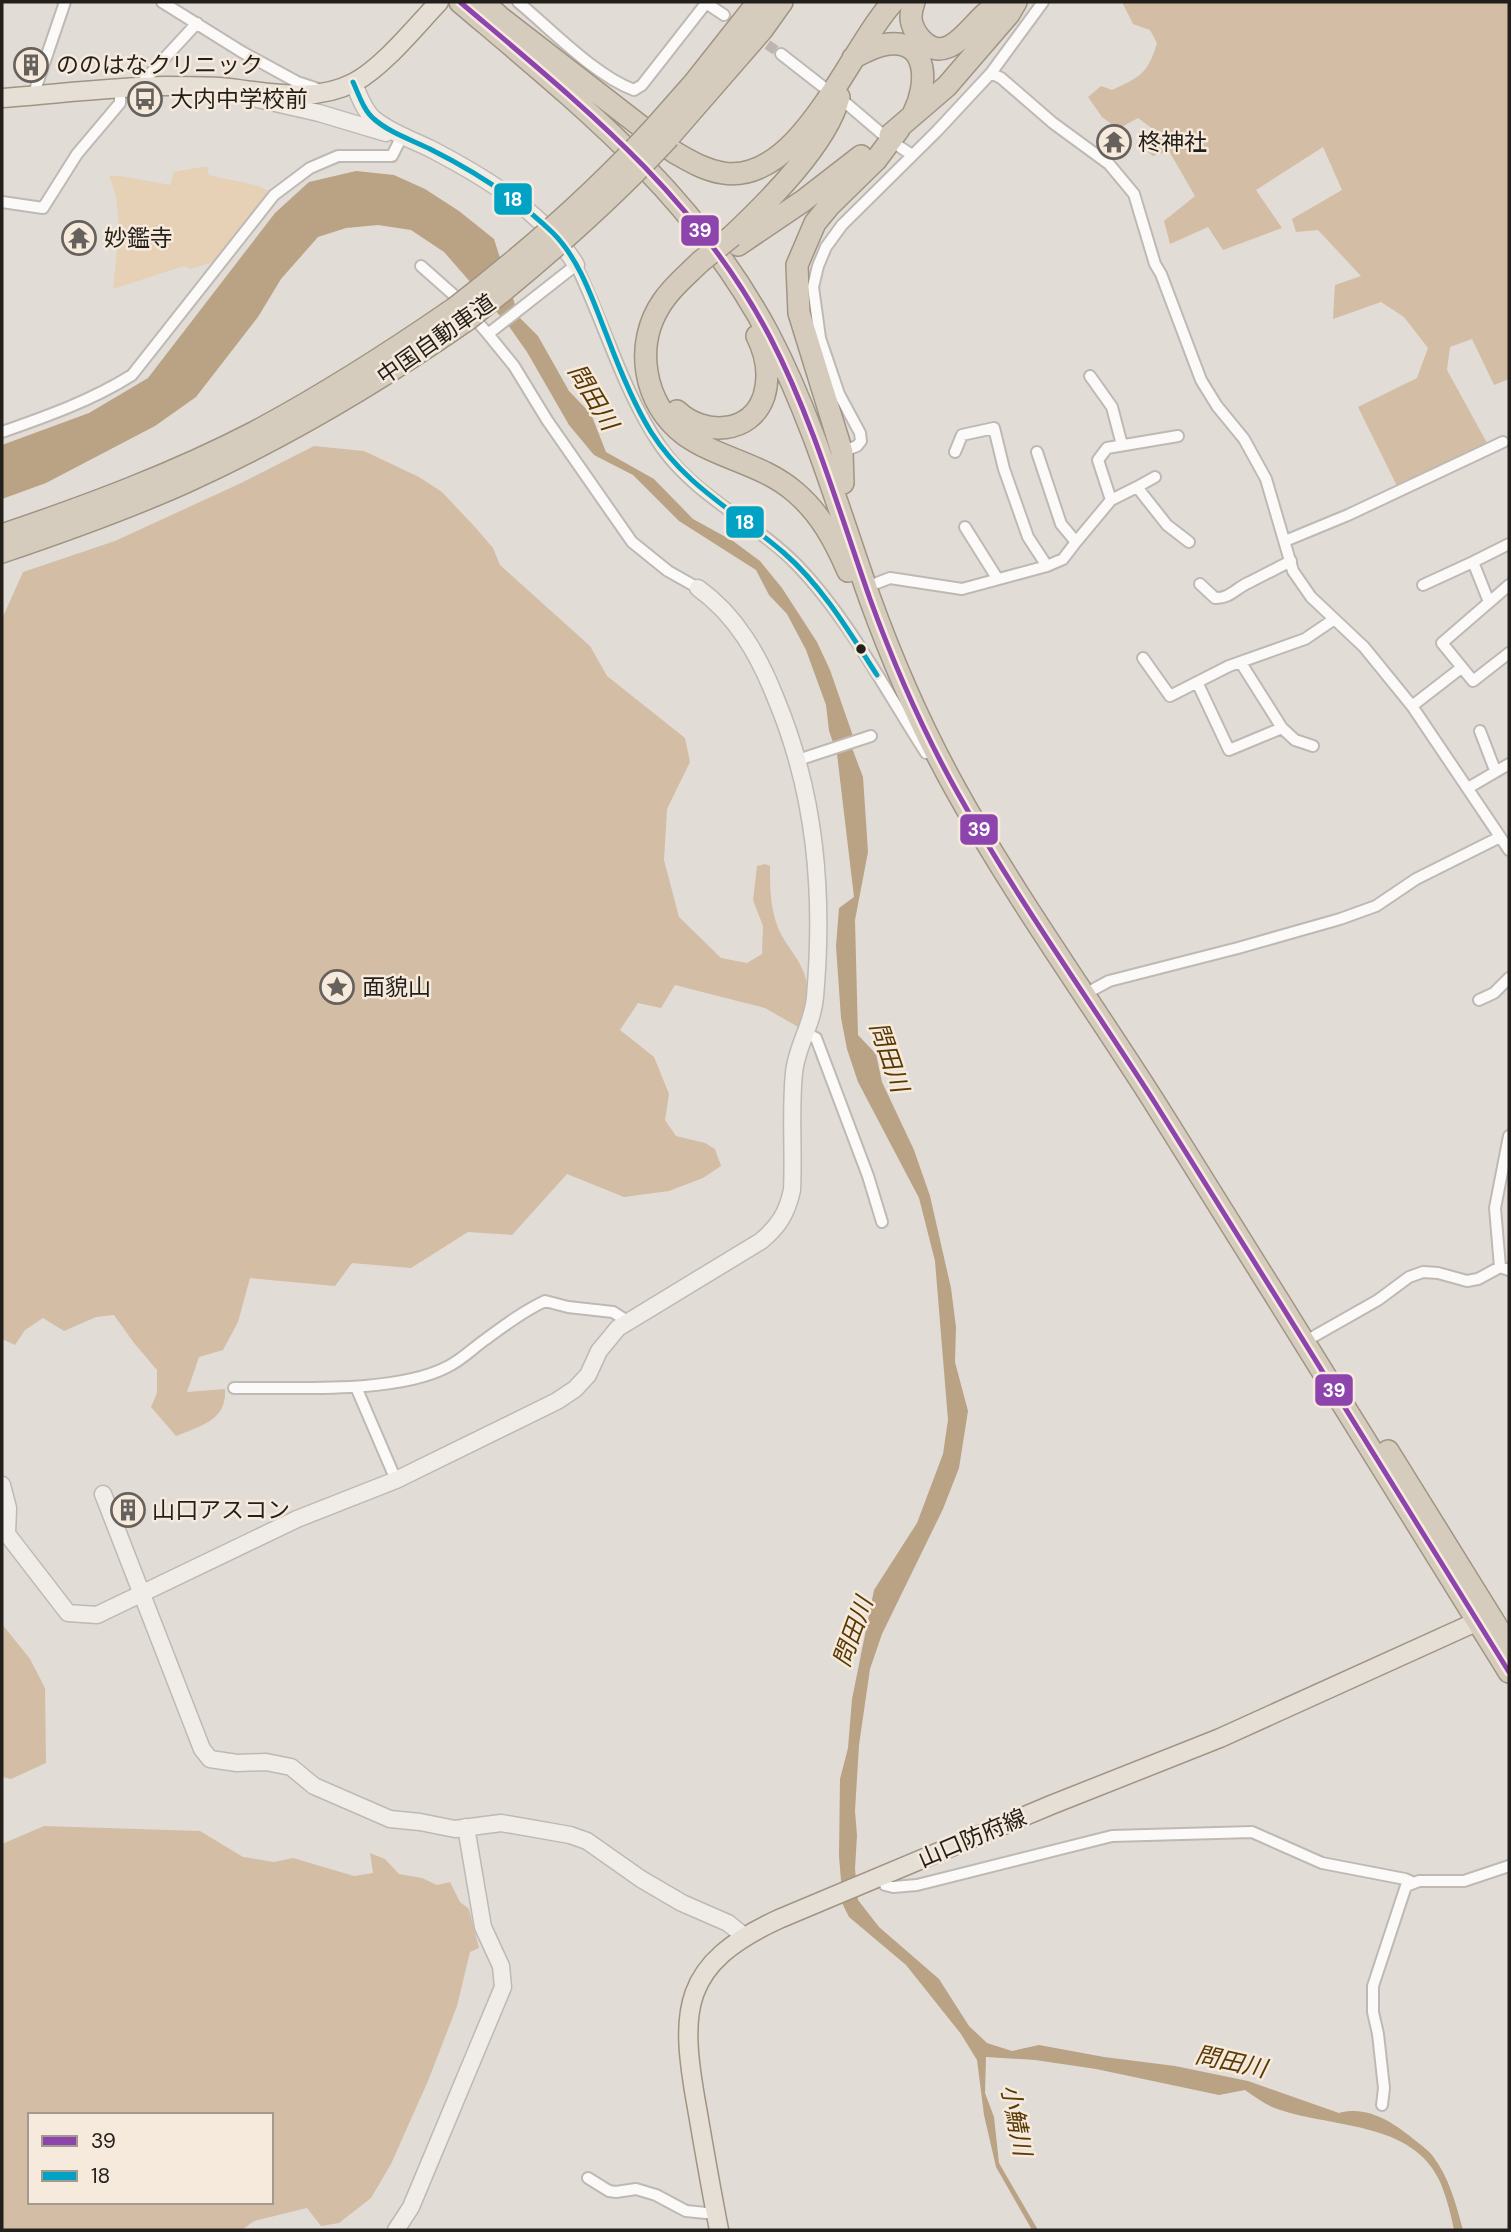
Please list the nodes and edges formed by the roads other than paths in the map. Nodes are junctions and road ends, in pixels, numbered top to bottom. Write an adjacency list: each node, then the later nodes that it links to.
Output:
1 (65, 2): 27 (street)
2 (162, 2): 16 (street)
3 (439, 2): 21 (main road)
4 (460, 2): 39 (highway)
5 (517, 2): 13 (street)
6 (758, 2): 30 (highway, 中国自動車道)
7 (782, 2): 30 (highway, 中国自動車道)
8 (893, 2): 18 (highway)
9 (914, 2): 10 (highway)
10 (1002, 2)
11 (1016, 2): 31 (highway)
12 (1043, 2): 20 (street)
13 (707, 3): 15 (street)
14 (490, 8): 18 (highway); 49 (highway)
15 (724, 15)
16 (197, 23): 19 (street); 24 (street)
17 (780, 54): 22 (street)
18 (849, 63): 31 (highway); 35 (highway)
19 (272, 69): 25 (street); 26 (street)
20 (991, 73): 33 (street); 55 (street)
21 (353, 82): 26 (main road); 32 (street)
22 (822, 86)
23 (219, 87): 24 (main road); 25 (main road); 32 (street)
24 (129, 88): 27 (main road); 34 (street)
25 (251, 91): 26 (main road)
26 (326, 91)
27 (33, 96): 28 (main road)
28 (2, 98)
29 (846, 104): 31 (street)
30 (663, 131): 40 (highway, 中国自動車道, bridge)
31 (898, 132): 33 (street); 35 (highway); 49 (highway)
32 (402, 136): 36 (street); 43 (street)
33 (912, 155): 49 (street)
34 (2, 202)
35 (735, 241): 38 (highway)
36 (576, 265): 41 (street); 88 (street)
37 (421, 266): 41 (street)
38 (703, 266): 39 (highway); 76 (highway)
39 (737, 283): 76 (highway)
40 (461, 314): 54 (highway, 中国自動車道); 59 (highway, 中国自動車道)
41 (491, 331): 68 (street)
42 (1090, 376): 46 (street)
43 (2, 432)
44 (1178, 436): 46 (street)
45 (1503, 442): 55 (street)
46 (1122, 445): 52 (street)
47 (955, 452): 62 (street)
48 (1037, 452): 56 (street)
49 (838, 453): 64 (highway)
50 (1155, 477): 51 (street)
51 (1137, 488): 52 (street); 57 (street)
52 (1111, 500): 56 (street)
53 (965, 527): 63 (street)
54 (2, 535)
55 (1285, 541): 60 (street)
56 (1076, 542): 62 (street)
57 (1189, 542)
58 (1509, 544): 61 (street)
59 (2, 552)
60 (1291, 561): 65 (street); 70 (street)
61 (1473, 562): 66 (street); 69 (street)
62 (1047, 566): 63 (street)
63 (997, 578): 64 (street)
64 (877, 583): 90 (highway)
65 (1200, 583)
66 (1423, 585)
67 (1509, 585): 69 (street)
68 (698, 588): 82 (street)
69 (1489, 602): 74 (street)
70 (1333, 620): 73 (street); 77 (street)
71 (1509, 653): 74 (street)
72 (1143, 658): 75 (street)
73 (1241, 663): 75 (street); 78 (street)
74 (1461, 668): 77 (street)
75 (1197, 682): 78 (street)
76 (910, 699): 88 (highway)
77 (1412, 706): 85 (street)
78 (1282, 728): 81 (street)
79 (1480, 731): 84 (street)
80 (868, 737): 82 (street)
81 (1313, 746)
82 (800, 759): 92 (street)
83 (1509, 764): 84 (street)
84 (1495, 770): 85 (street)
85 (1468, 788): 86 (street)
86 (1500, 837): 87 (street); 90 (street)
87 (1509, 850)
88 (1007, 874): 90 (highway)
89 (1509, 978): 91 (street)
90 (1091, 991): 97 (highway)
91 (1479, 1000)
92 (807, 1034): 94 (street); 96 (street)
93 (1509, 1136): 95 (street)
94 (882, 1222)
95 (1504, 1268): 97 (street)
96 (627, 1321): 98 (street); 100 (street)
97 (1309, 1339): 104 (highway)
98 (356, 1387): 99 (street); 100 (street)
99 (234, 1388)
100 (396, 1480): 103 (street)
101 (2, 1485): 103 (street)
102 (103, 1494): 103 (street)
103 (143, 1592): 107 (street)
104 (1484, 1618): 105 (highway); 106 (highway); 109 (main road, 山口防府線)
105 (1509, 1646)
106 (1509, 1672)
107 (466, 1827): 111 (street); 115 (street)
108 (1509, 1866): 110 (street)
109 (881, 1876): 110 (street); 111 (main road, 山口防府線)
110 (1412, 1882): 112 (street)
111 (744, 1936): 114 (main road, 山口防府線)
112 (1382, 2105)
113 (588, 2178): 114 (street)
114 (717, 2222)
115 (396, 2230)

